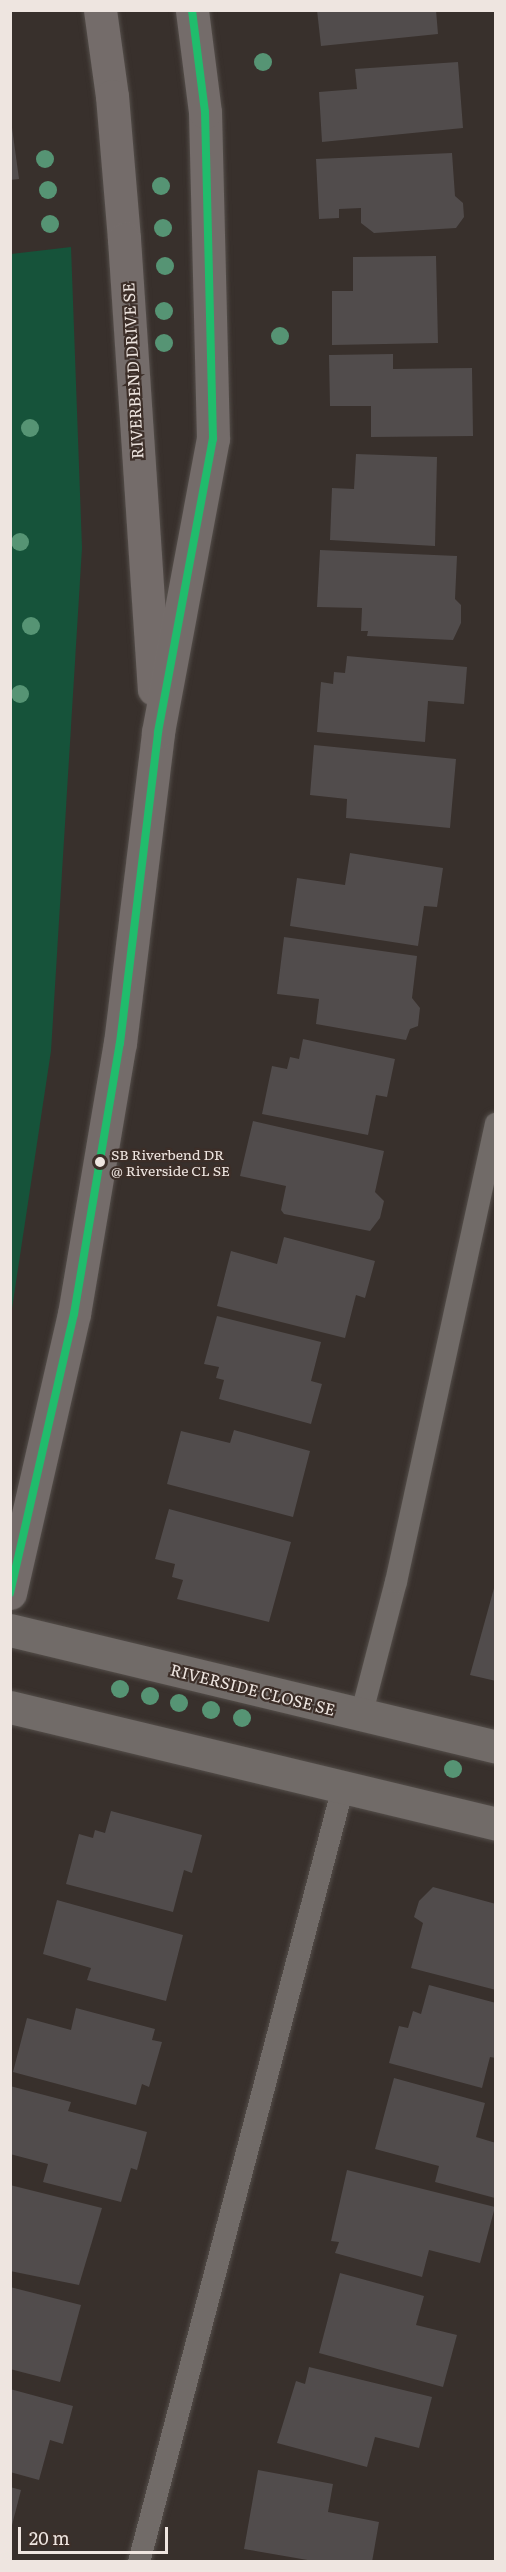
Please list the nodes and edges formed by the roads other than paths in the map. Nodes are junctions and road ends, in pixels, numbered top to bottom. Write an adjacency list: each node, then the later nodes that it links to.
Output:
1 (100, 10): 3 (street, RIVERBEND DRIVE SE)
2 (192, 10): 3 (street, RIVERBEND DRIVE SE)
3 (158, 732): 5 (street, RIVERBEND DRIVE SE)
4 (495, 1124): 8 (lane)
5 (10, 1593)
6 (10, 1630): 8 (street, RIVERSIDE CLOSE SE)
7 (10, 1707): 10 (street)
8 (362, 1716): 9 (street, RIVERSIDE CLOSE SE)
9 (495, 1747)
10 (343, 1787): 11 (street); 12 (lane)
11 (495, 1824)
12 (139, 2562)

